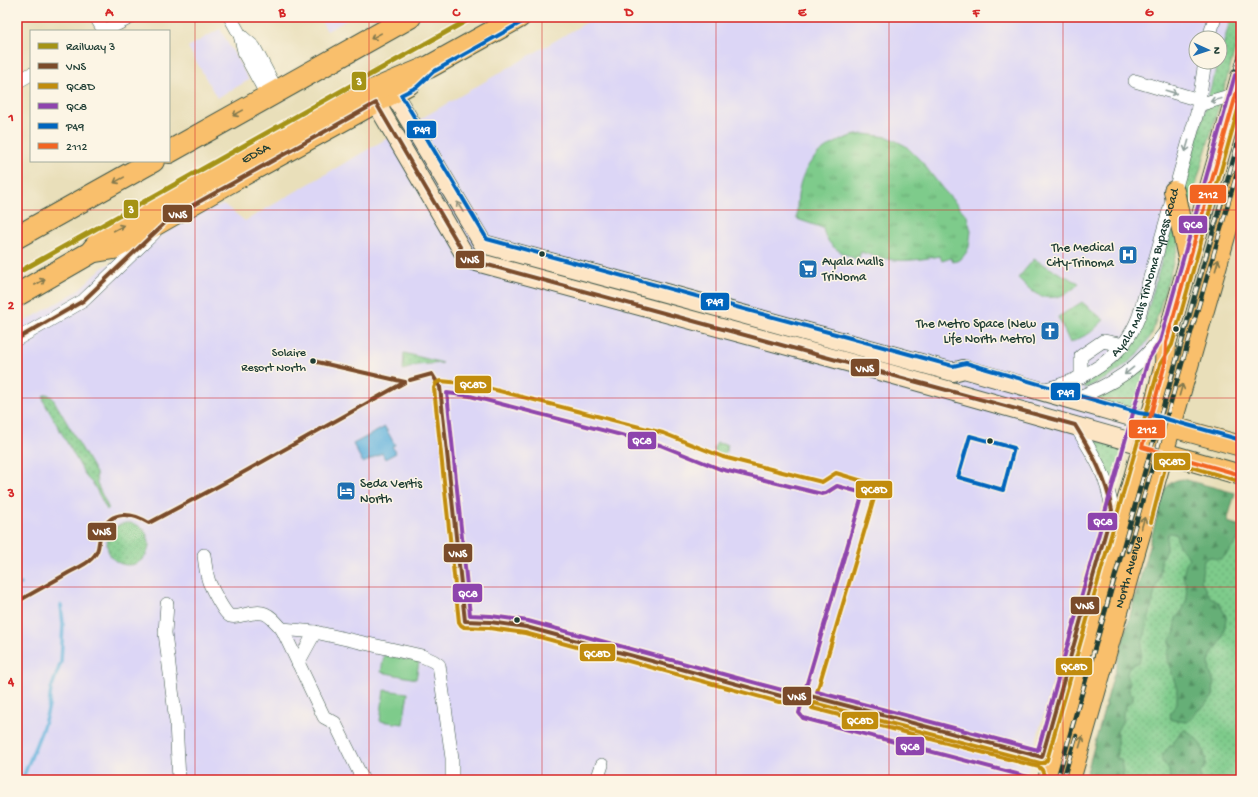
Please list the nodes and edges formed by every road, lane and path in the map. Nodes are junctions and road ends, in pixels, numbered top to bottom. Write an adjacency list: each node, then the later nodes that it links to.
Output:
1 (96, 17): 7 (street)
2 (131, 17): 8 (street)
3 (230, 17): 17 (street)
4 (410, 17): 17 (highway, one-way to 17)
5 (519, 17): 10 (highway, EDSA)
6 (1215, 17): 9 (street)
7 (103, 30)
8 (106, 30)
9 (1211, 30)
10 (429, 67): 16 (main road, EDSA); 28 (highway, EDSA, one-way to 10)
11 (1204, 70): 19 (street, Ayala Malls TriNoma Bypass Road)
12 (30, 75): 14 (street)
13 (1134, 81): 19 (street, one-way to 19)
14 (17, 82)
15 (1238, 85): 19 (street, one-way to 19); 29 (main road, North Avenue)
16 (393, 93): 18 (main road, EDSA); 20 (street)
17 (272, 94): 22 (highway, one-way to 22)
18 (376, 103): 21 (street); 26 (main road, EDSA)
19 (1199, 104): 25 (street, Ayala Malls TriNoma Bypass Road, one-way to 25)
20 (417, 135): 21 (street); 35 (street, one-way to 20)
21 (400, 144): 39 (street)
22 (170, 151)
23 (151, 162): 27 (highway, one-way to 27)
24 (1241, 180): 40 (main road, North Avenue, one-way to 24)
25 (1174, 192): 29 (main road); 33 (street, Ayala Malls TriNoma Bypass Road)
26 (170, 218): 28 (main road, EDSA); 32 (street)
27 (17, 237)
28 (90, 253): 30 (highway, EDSA, one-way to 28)
29 (1189, 261): 31 (main road, North Avenue)
30 (17, 295)
31 (1172, 321): 36 (street, one-way to 36); 38 (main road, North Avenue)
32 (17, 339)
33 (1124, 344): 34 (street, Ayala Malls TriNoma Bypass Road); 34 (street)
34 (1081, 377): 35 (street, Ayala Malls TriNoma Bypass Road)
35 (1040, 391): 36 (street)
36 (1071, 400): 37 (street)
37 (1115, 412): 38 (street); 41 (street)
38 (1144, 420): 40 (main road); 42 (main road, North Avenue)
39 (1075, 425): 41 (street); 46 (street)
40 (1171, 427): 43 (main road); 44 (main road, North Avenue)
41 (1108, 435): 42 (street)
42 (1137, 444): 44 (main road); 46 (main road, North Avenue); 48 (main road, North Avenue)
43 (1241, 446)
44 (1163, 453): 45 (main road); 59 (main road, North Avenue, one-way to 44)
45 (1241, 475)
46 (1112, 510): 48 (main road, North Avenue)
47 (204, 555): 50 (street)
48 (1097, 588): 54 (main road, North Avenue)
49 (167, 604): 55 (street)
50 (282, 629): 51 (street); 52 (street)
51 (315, 632): 52 (street); 57 (street)
52 (298, 663): 56 (street)
53 (602, 765): 58 (street)
54 (1043, 770)
55 (179, 780)
56 (363, 780)
57 (452, 780)
58 (597, 780)
59 (1070, 780)

